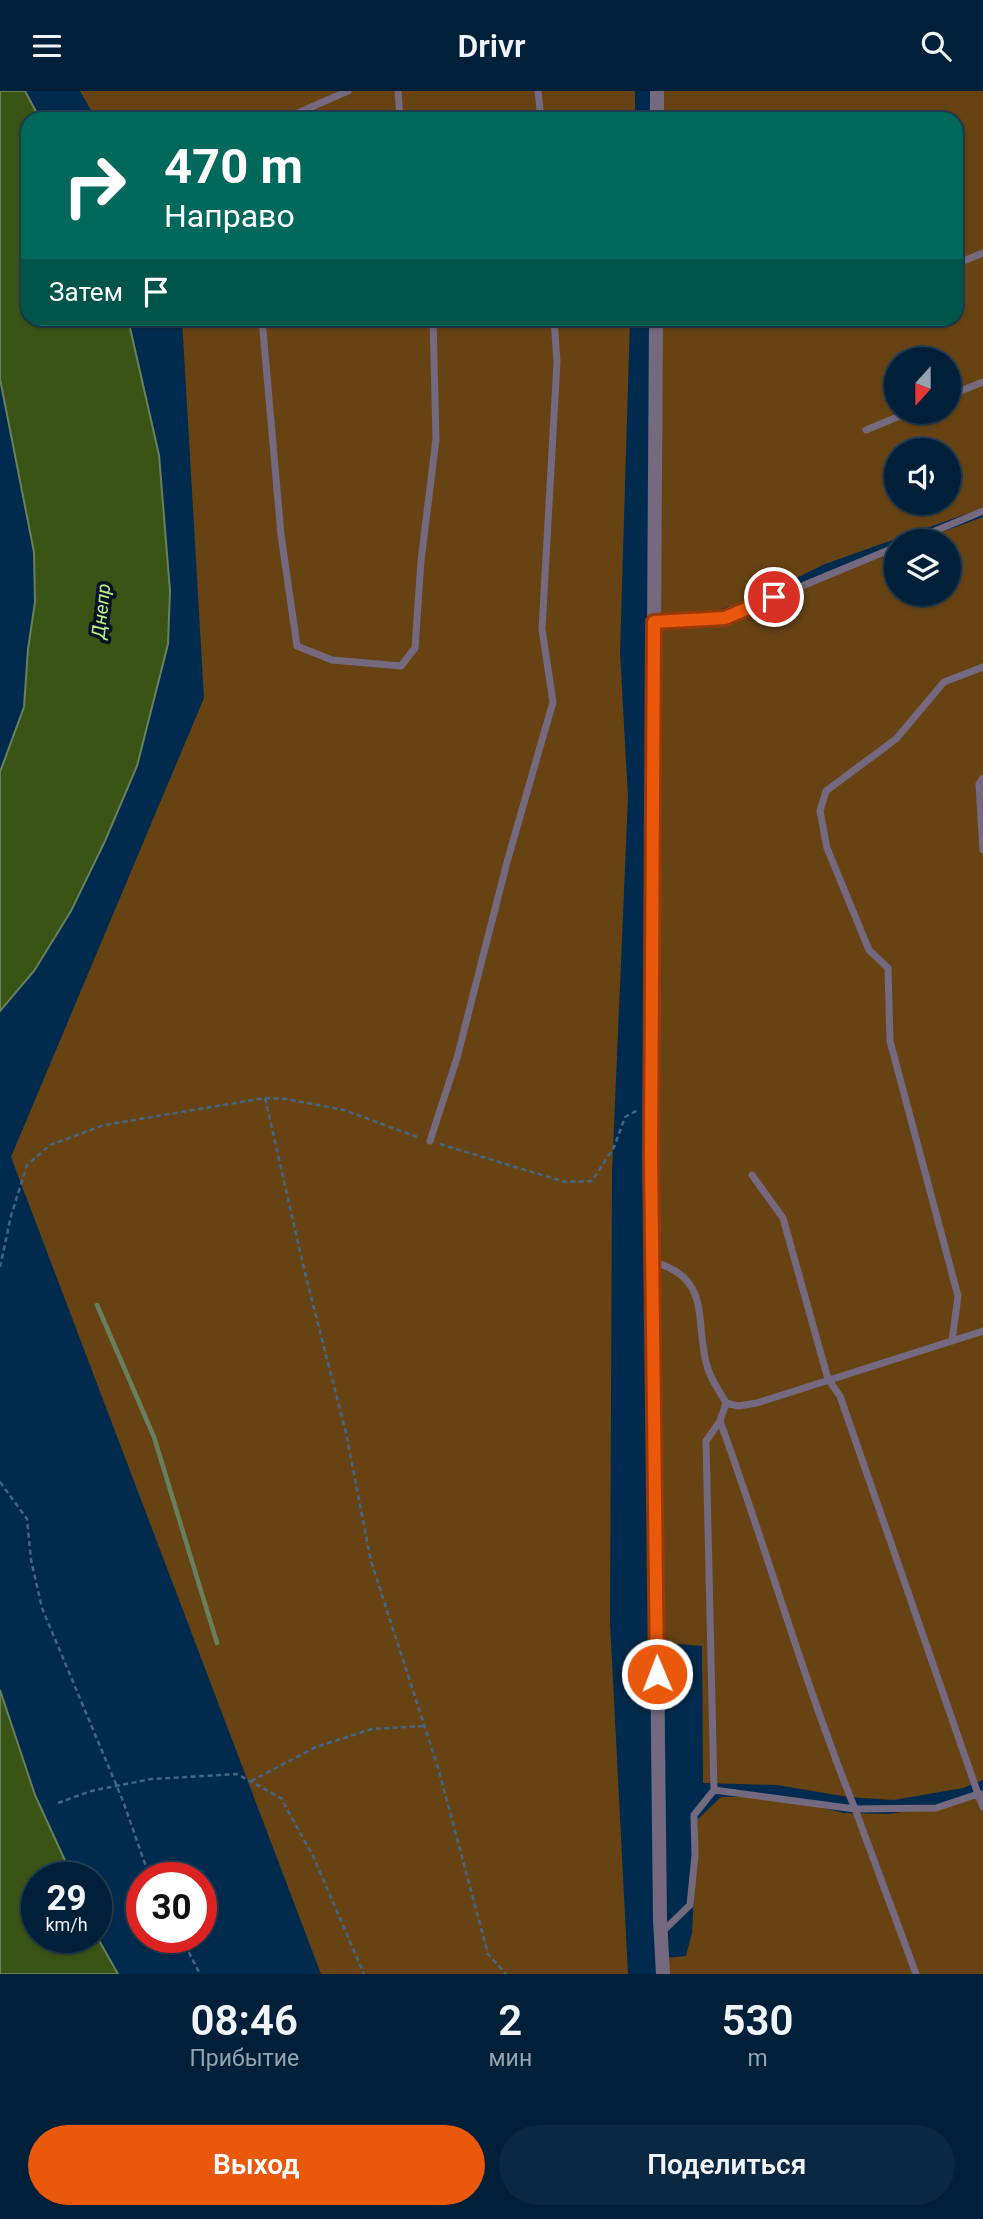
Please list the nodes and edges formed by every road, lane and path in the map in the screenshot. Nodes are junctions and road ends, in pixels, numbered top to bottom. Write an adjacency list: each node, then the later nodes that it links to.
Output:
1 (348, 91): 5 (lane)
2 (398, 91): 6 (lane)
3 (538, 91): 7 (lane)
4 (657, 91): 8 (street)
5 (300, 112)
6 (400, 112)
7 (540, 112)
8 (657, 112)
9 (983, 253): 10 (lane)
10 (963, 261)
11 (263, 326): 12 (lane)
12 (433, 326)
13 (554, 326): 28 (lane)
14 (656, 326): 22 (street)
15 (983, 382): 16 (lane)
16 (961, 391)
17 (884, 423): 18 (lane)
18 (866, 430)
19 (983, 511): 20 (lane)
20 (940, 529)
21 (884, 552): 22 (lane)
22 (654, 622): 27 (street)
23 (983, 667): 33 (lane)
24 (983, 778): 25 (lane)
25 (983, 850)
26 (265, 1098): 28 (path); 31 (path); 38 (path)
27 (651, 1102): 28 (path); 30 (street)
28 (430, 1141)
29 (752, 1175): 34 (lane)
30 (652, 1262): 35 (lane); 47 (street)
31 (0, 1267)
32 (983, 1331): 33 (lane)
33 (952, 1341): 34 (lane)
34 (828, 1379): 35 (lane); 42 (lane)
35 (726, 1403): 36 (lane)
36 (720, 1421): 41 (lane); 45 (lane)
37 (0, 1482): 40 (path)
38 (424, 1726): 39 (path); 51 (path)
39 (251, 1781): 40 (path); 50 (path)
40 (117, 1787): 43 (path); 46 (path)
41 (714, 1790): 45 (lane); 47 (lane)
42 (981, 1794): 44 (lane); 45 (lane)
43 (58, 1803)
44 (983, 1807)
45 (855, 1809): 53 (lane)
46 (144, 1862)
47 (660, 1934): 52 (street)
48 (189, 1953): 49 (path)
49 (200, 1974)
50 (365, 1974)
51 (506, 1974)
52 (663, 1974)
53 (916, 1974)

